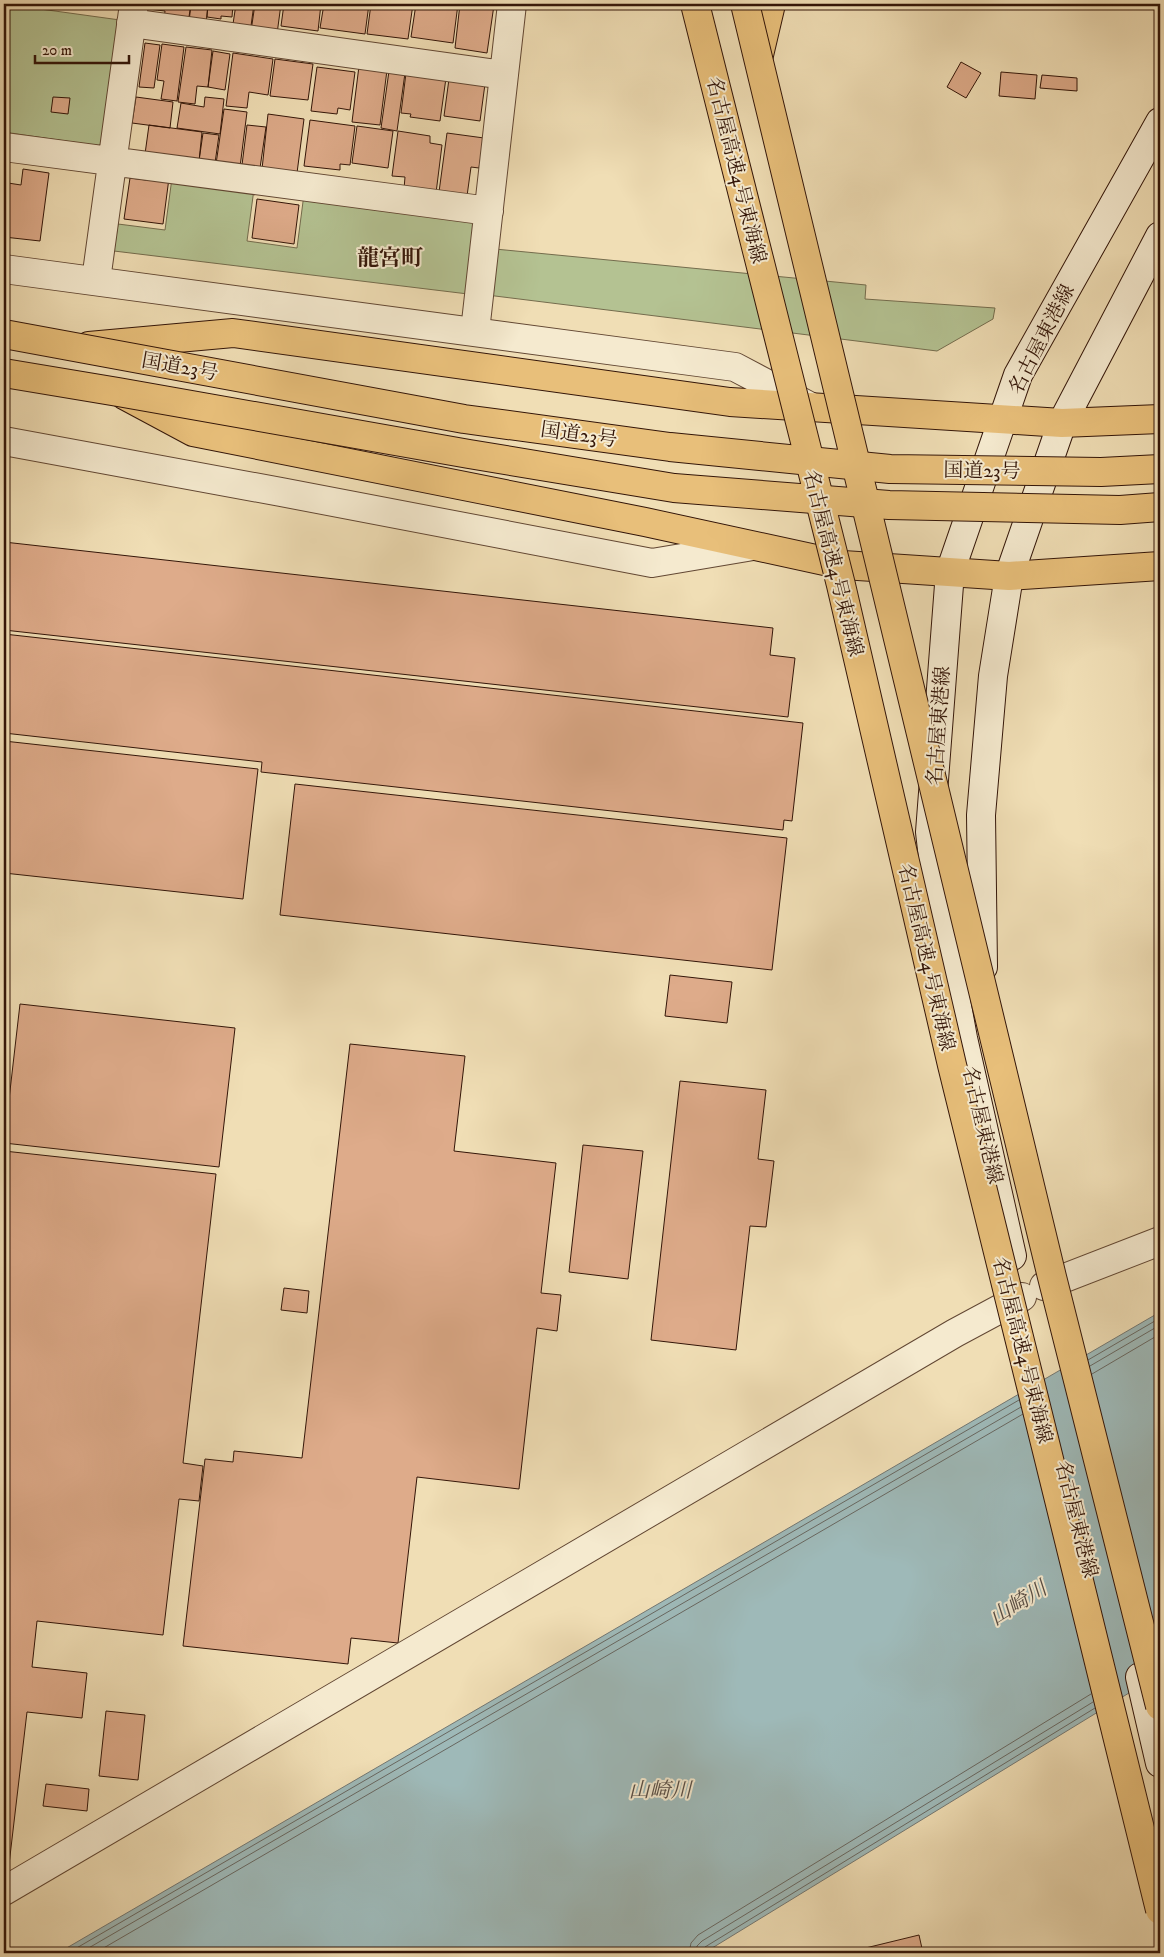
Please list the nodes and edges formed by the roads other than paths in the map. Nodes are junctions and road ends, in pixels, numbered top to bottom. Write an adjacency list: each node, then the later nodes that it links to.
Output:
1 (512, 4): 7 (street)
2 (695, 4): 37 (highway, 名古屋高速4号東海線, bridge)
3 (745, 4): 6 (highway, bridge)
4 (771, 4): 6 (highway)
5 (133, 13): 7 (street); 10 (street)
6 (759, 55): 33 (highway, bridge)
7 (504, 75): 11 (street)
8 (1160, 122): 22 (street, 名古屋東港線)
9 (4, 147): 10 (street)
10 (112, 161): 11 (street); 14 (street)
11 (489, 210): 15 (street)
12 (1160, 236): 23 (street, 名古屋東港線)
13 (4, 268): 14 (street)
14 (96, 280): 15 (street)
15 (475, 330): 20 (street)
16 (4, 334): 17 (highway, 国道23号, bridge)
17 (76, 347): 20 (highway); 25 (highway, 国道23号, bridge)
18 (4, 374): 19 (highway, 国道23号, bridge)
19 (118, 392): 26 (highway, 国道23号, bridge); 27 (highway)
20 (812, 408): 22 (highway)
21 (1160, 419): 23 (highway)
22 (1003, 421): 23 (highway); 29 (street, 名古屋東港線)
23 (1062, 424): 30 (street, 名古屋東港線)
24 (4, 441): 27 (street)
25 (1160, 469)
26 (1160, 507)
27 (753, 546): 29 (highway)
28 (1160, 566): 30 (highway)
29 (950, 572): 30 (highway); 32 (street, 名古屋東港線)
30 (1009, 576): 32 (street, 名古屋東港線)
31 (1160, 1240): 32 (street)
32 (1036, 1303): 33 (street, 名古屋東港線); 36 (street)
33 (1150, 1720): 34 (street, 名古屋東港線); 35 (street, 名古屋東港線)
34 (1160, 1763)
35 (1160, 1862)
36 (4, 1891)
37 (1160, 1910)

